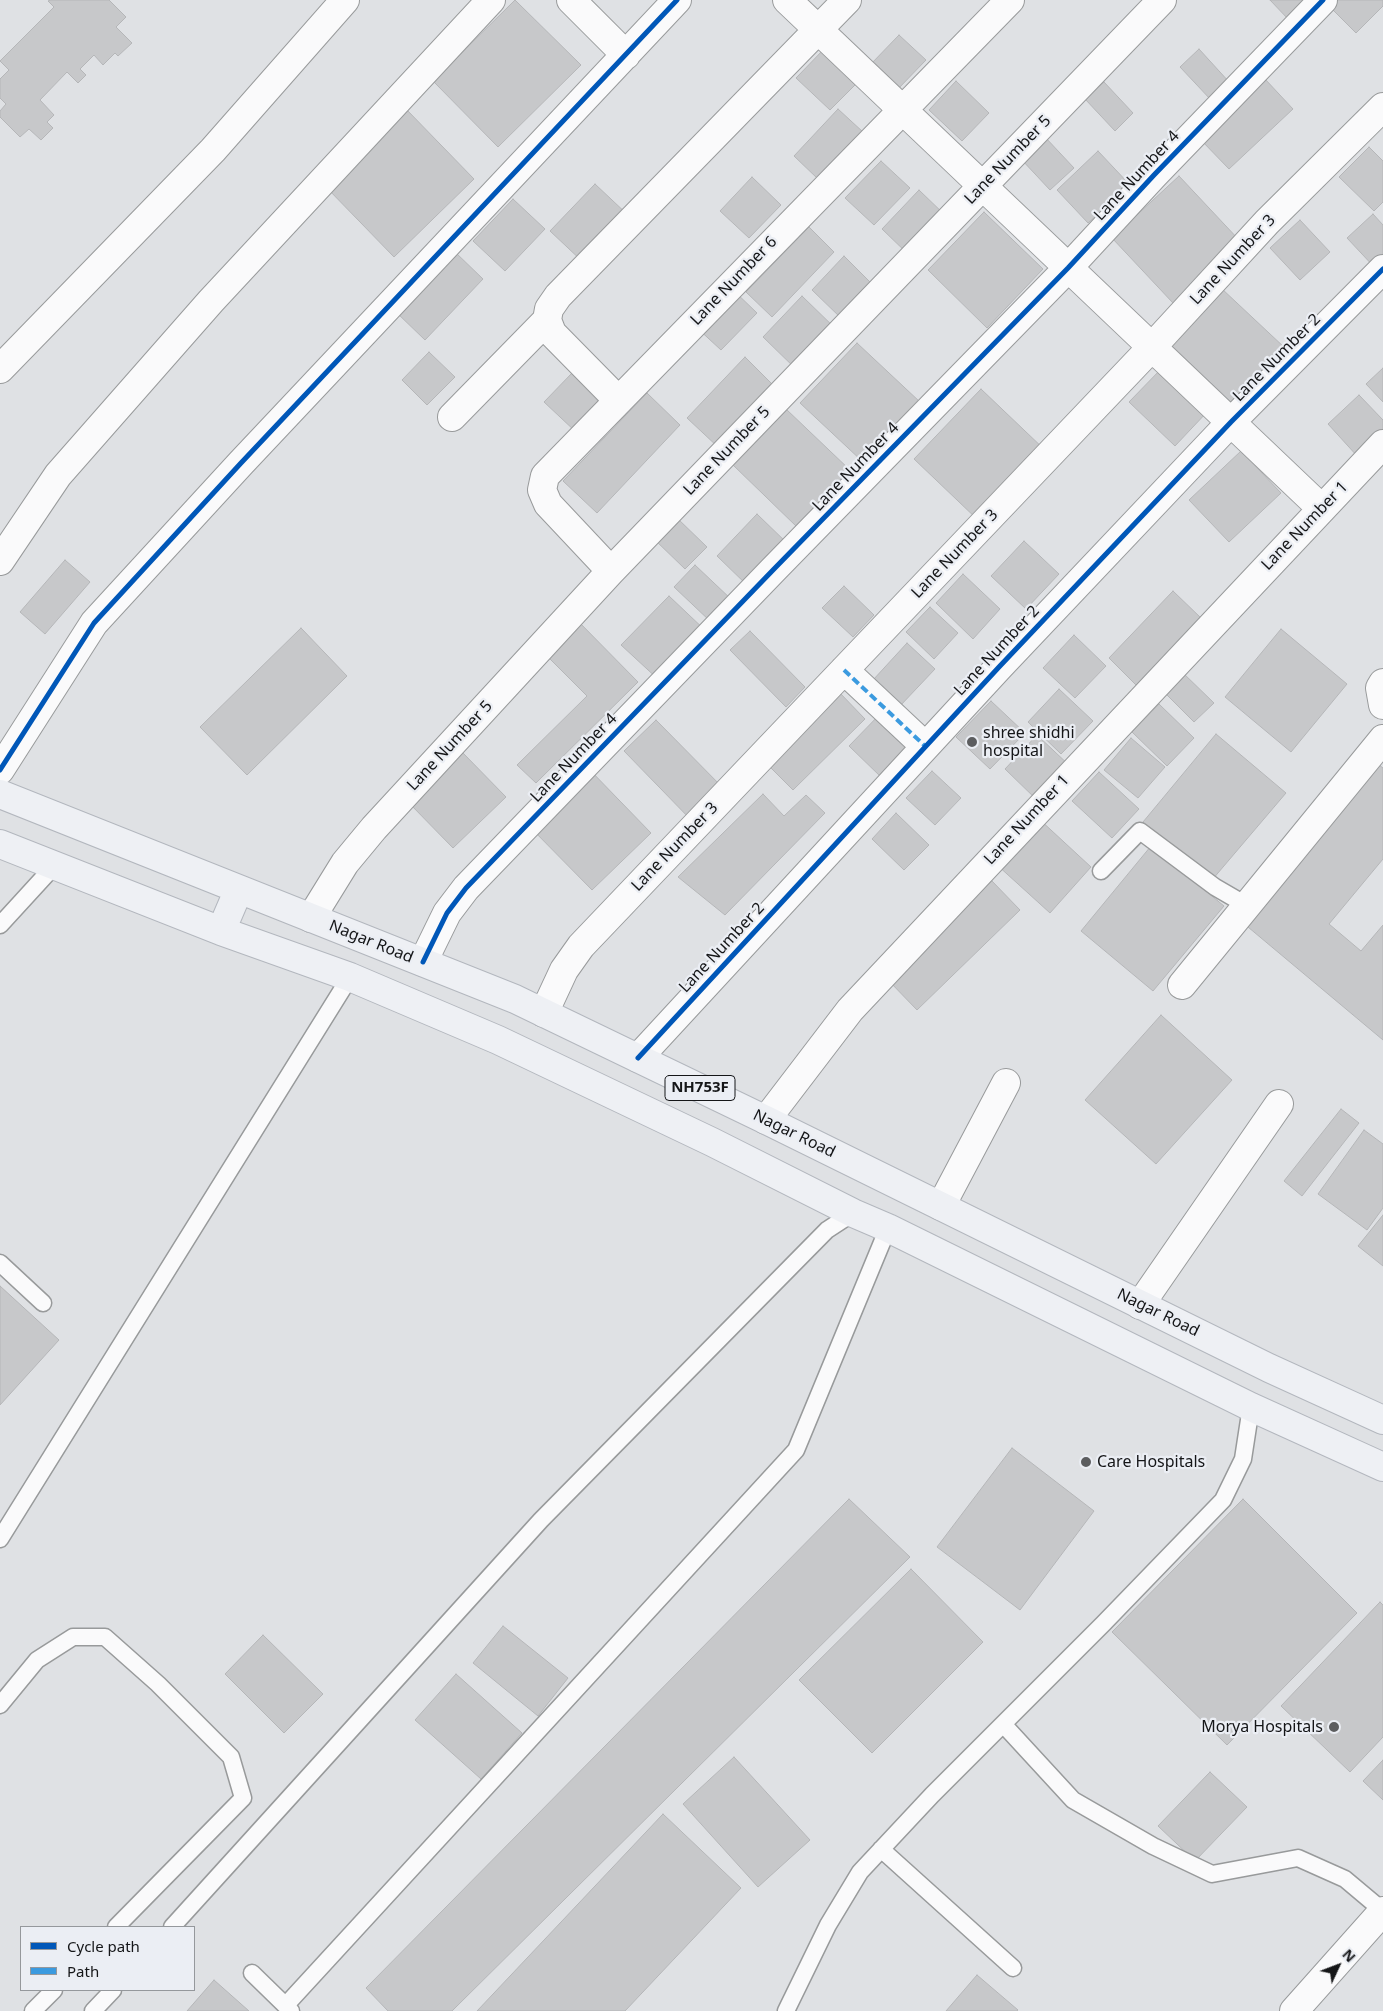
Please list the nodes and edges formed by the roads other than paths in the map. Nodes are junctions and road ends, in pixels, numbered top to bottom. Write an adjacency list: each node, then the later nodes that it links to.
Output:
1 (345, 0): 19 (street)
2 (491, 0): 25 (street)
3 (571, 0): 11 (street)
4 (677, 0): 11 (street)
5 (786, 0): 10 (street)
6 (847, 0): 10 (street)
7 (1010, 0): 13 (street, Lane Number 6)
8 (1162, 0): 14 (street, Lane Number 5)
9 (1323, 0): 15 (street, Lane Number 4)
10 (819, 30): 13 (street); 17 (street)
11 (626, 55): 32 (street)
12 (1383, 107): 18 (street, Lane Number 3)
13 (902, 110): 14 (street); 20 (street, Lane Number 6)
14 (983, 186): 15 (street); 26 (street, Lane Number 5)
15 (1068, 268): 18 (street); 42 (street, Lane Number 4)
16 (1383, 268): 22 (street, Lane Number 2)
17 (547, 320): 20 (street); 21 (street)
18 (1152, 348): 22 (street); 27 (street, Lane Number 3)
19 (0, 369)
20 (618, 400): 26 (street, Lane Number 6)
21 (452, 417)
22 (1231, 422): 24 (street); 31 (street, Lane Number 2)
23 (1383, 444): 24 (street, Lane Number 1)
24 (1321, 508): 49 (street, Lane Number 1)
25 (0, 561)
26 (611, 571): 39 (street, Lane Number 5)
27 (844, 670): 31 (street); 45 (street, Lane Number 3)
28 (1383, 683): 29 (street)
29 (1383, 705)
30 (1383, 739): 38 (street)
31 (925, 746): 46 (street, Lane Number 2)
32 (0, 770)
33 (0, 794): 37 (highway, Nagar Road / NH753F)
34 (0, 844): 35 (highway, NH753F)
35 (55, 865): 40 (lane); 41 (highway, NH753F)
36 (1102, 872): 38 (lane)
37 (239, 889): 39 (highway, Nagar Road / NH753F); 41 (highway)
38 (1246, 905): 44 (street)
39 (311, 918): 42 (highway, Nagar Road / NH753F)
40 (0, 925)
41 (221, 931): 43 (highway, NH753F)
42 (424, 962): 45 (highway, Nagar Road / NH753F)
43 (350, 977): 51 (highway, NH753F); 59 (lane)
44 (1182, 985)
45 (544, 1013): 46 (highway, Nagar Road / NH753F)
46 (638, 1058): 49 (highway, Nagar Road / NH753F)
47 (1006, 1083): 50 (street)
48 (1279, 1104): 55 (street)
49 (766, 1120): 50 (highway, Nagar Road / NH753F)
50 (941, 1206): 55 (highway, Nagar Road / NH753F)
51 (853, 1213): 52 (highway, NH753F); 65 (lane)
52 (888, 1228): 56 (highway, NH753F); 70 (lane)
53 (0, 1263): 54 (lane)
54 (43, 1303)
55 (1140, 1304): 57 (highway, Nagar Road / NH753F)
56 (1252, 1407): 58 (highway, NH753F); 61 (lane)
57 (1383, 1420)
58 (1383, 1467)
59 (0, 1539)
60 (0, 1705): 64 (lane)
61 (1003, 1724): 62 (lane); 63 (lane)
62 (881, 1849): 66 (lane); 73 (lane)
63 (1383, 1911): 74 (street)
64 (117, 1926)
65 (173, 1926)
66 (1013, 1968)
67 (252, 1973): 70 (lane)
68 (53, 1991): 71 (lane)
69 (112, 1991): 72 (lane)
70 (289, 2008)
71 (34, 2011)
72 (92, 2011)
73 (786, 2011)
74 (1294, 2011)

